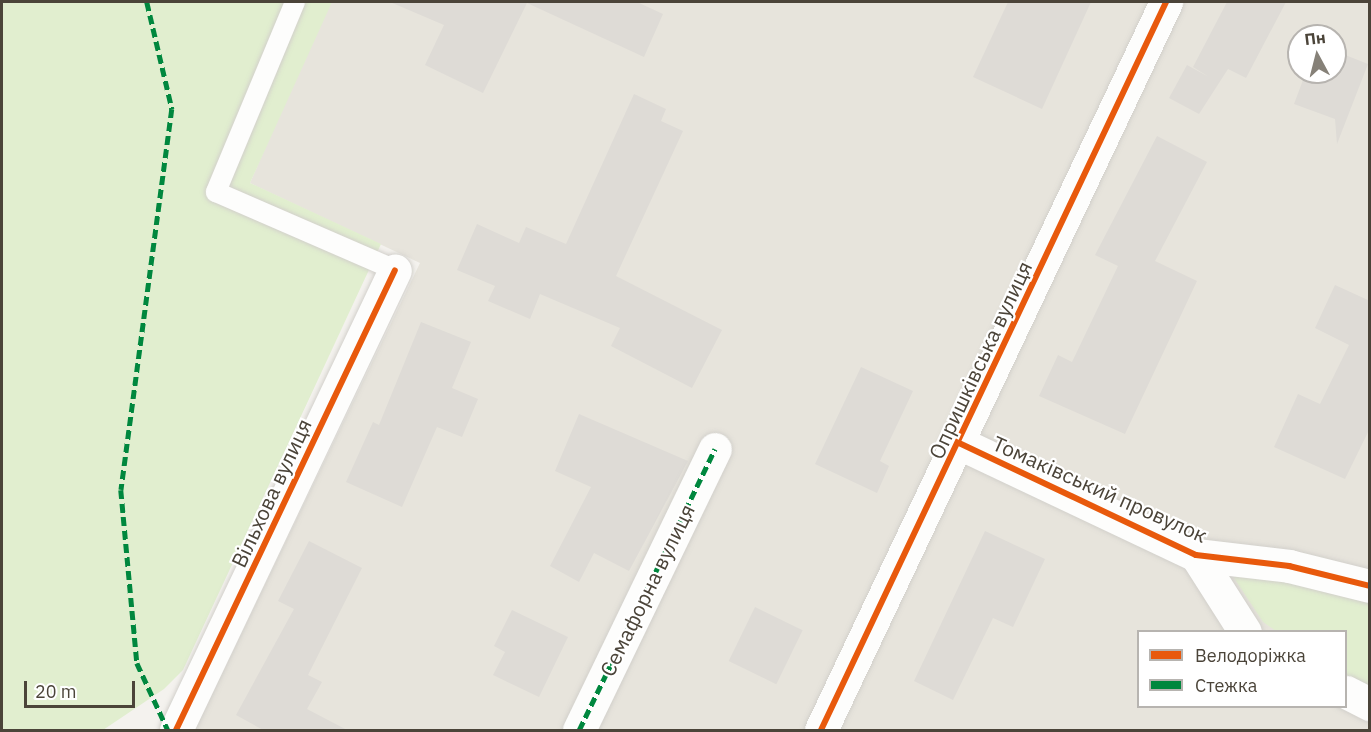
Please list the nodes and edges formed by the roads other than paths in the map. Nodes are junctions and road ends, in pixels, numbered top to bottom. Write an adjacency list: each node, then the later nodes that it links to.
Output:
1 (295, 2): 3 (lane)
2 (1166, 2): 4 (street, Опришківська вулиця)
3 (395, 270): 11 (street, Вільхова вулиця)
4 (959, 443): 6 (street, Томаківський провулок); 13 (street, Опришківська вулиця)
5 (715, 449): 12 (street, Семафорна вулиця)
6 (1196, 555): 7 (street, Томаківський провулок); 8 (street, Томаківський провулок)
7 (1370, 586)
8 (1244, 630)
9 (1347, 692): 10 (street)
10 (1370, 704)
11 (176, 730)
12 (579, 730)
13 (821, 730)

